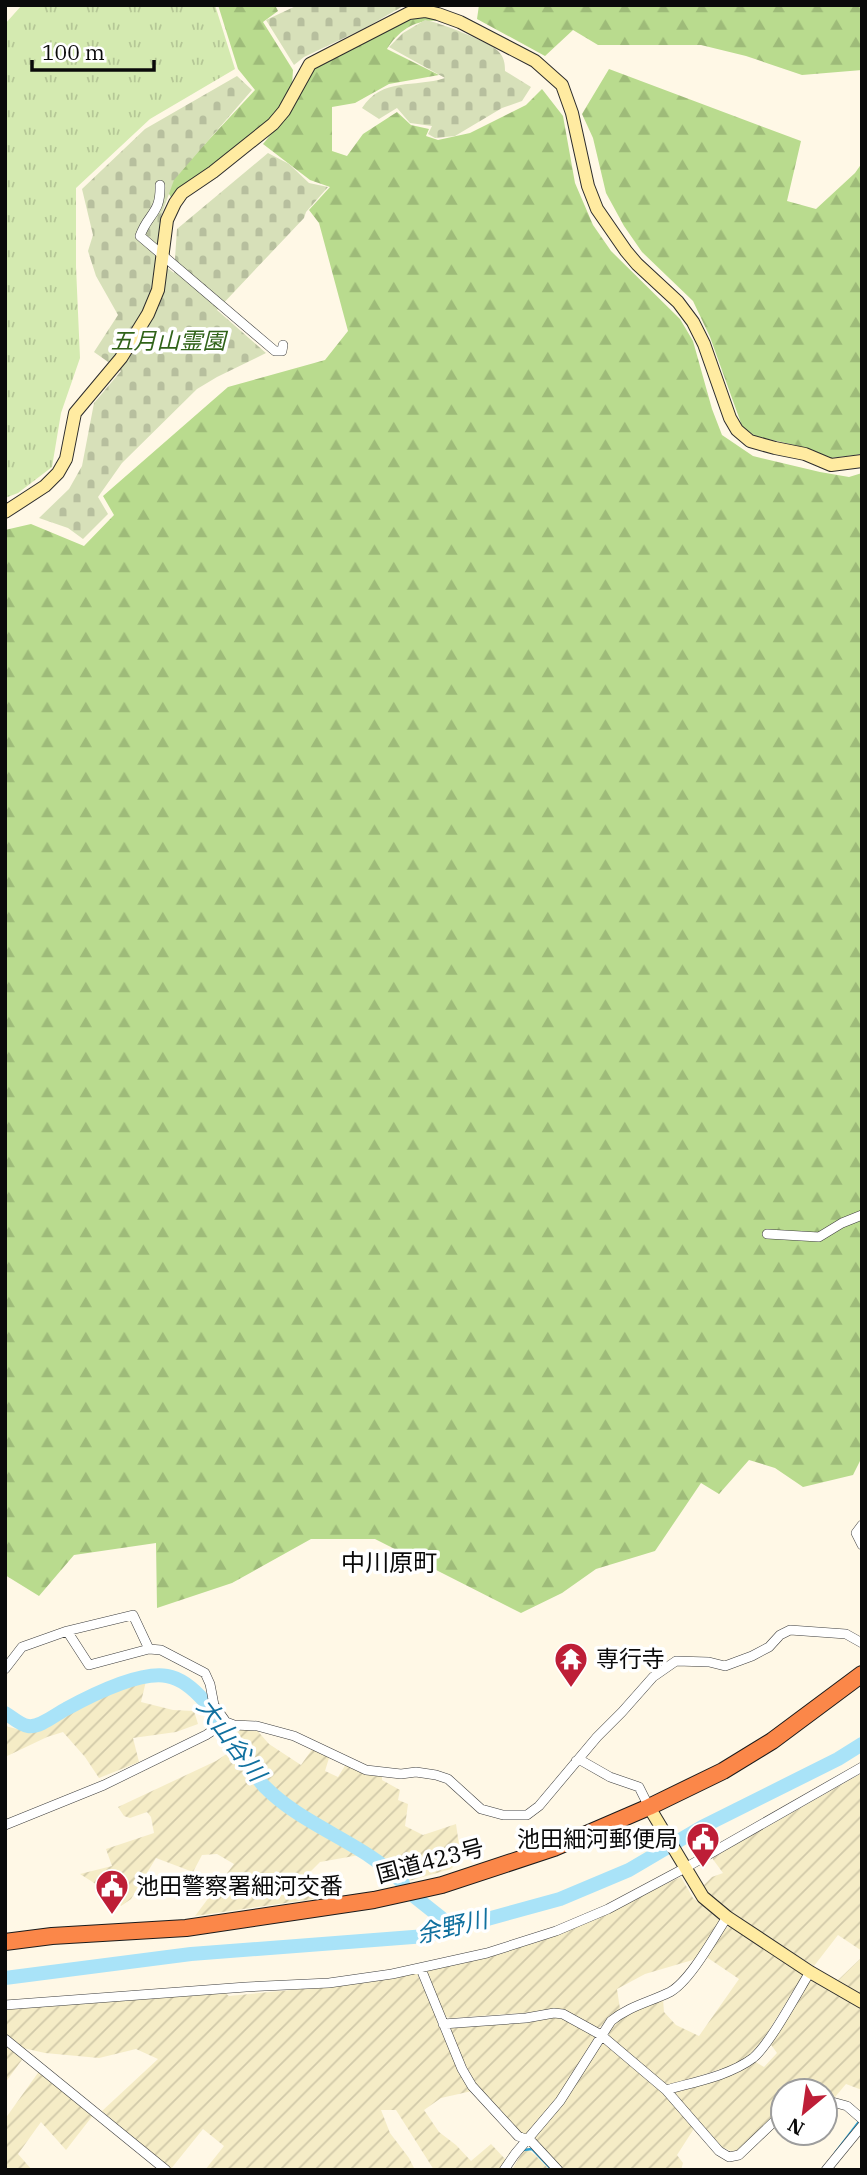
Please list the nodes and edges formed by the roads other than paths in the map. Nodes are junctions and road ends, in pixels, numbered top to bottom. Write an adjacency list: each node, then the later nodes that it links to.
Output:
1 (160, 186): 2 (street)
2 (164, 255): 3 (street); 4 (street); 5 (street)
3 (283, 345)
4 (862, 461)
5 (5, 512)
6 (862, 1215): 7 (street)
7 (767, 1234)
8 (862, 1525): 9 (street)
9 (862, 1545)
10 (67, 1631): 12 (street); 12 (street); 13 (street)
11 (862, 1643): 16 (street)
12 (149, 1649): 15 (street)
13 (5, 1669)
14 (862, 1674): 18 (highway, 国道423号)
15 (226, 1722): 16 (street); 19 (street)
16 (576, 1761): 18 (street)
17 (862, 1768): 20 (street)
18 (652, 1813): 20 (street); 22 (highway, 国道423号)
19 (6, 1823)
20 (683, 1866): 21 (street); 23 (street)
21 (727, 1917): 24 (street); 28 (street)
22 (5, 1942)
23 (421, 1969): 26 (street); 27 (street)
24 (810, 1972): 25 (street); 30 (street)
25 (862, 2002)
26 (5, 2005)
27 (443, 2024): 28 (street); 35 (street)
28 (601, 2035): 30 (street); 35 (street)
29 (5, 2039): 37 (street)
30 (666, 2090): 33 (street)
31 (839, 2104): 32 (street)
32 (862, 2119)
33 (769, 2126)
34 (862, 2126): 36 (street)
35 (526, 2140): 38 (street); 39 (street)
36 (837, 2158): 40 (street); 41 (street)
37 (166, 2170)
38 (504, 2170)
39 (558, 2170)
40 (826, 2170)
41 (838, 2170)

